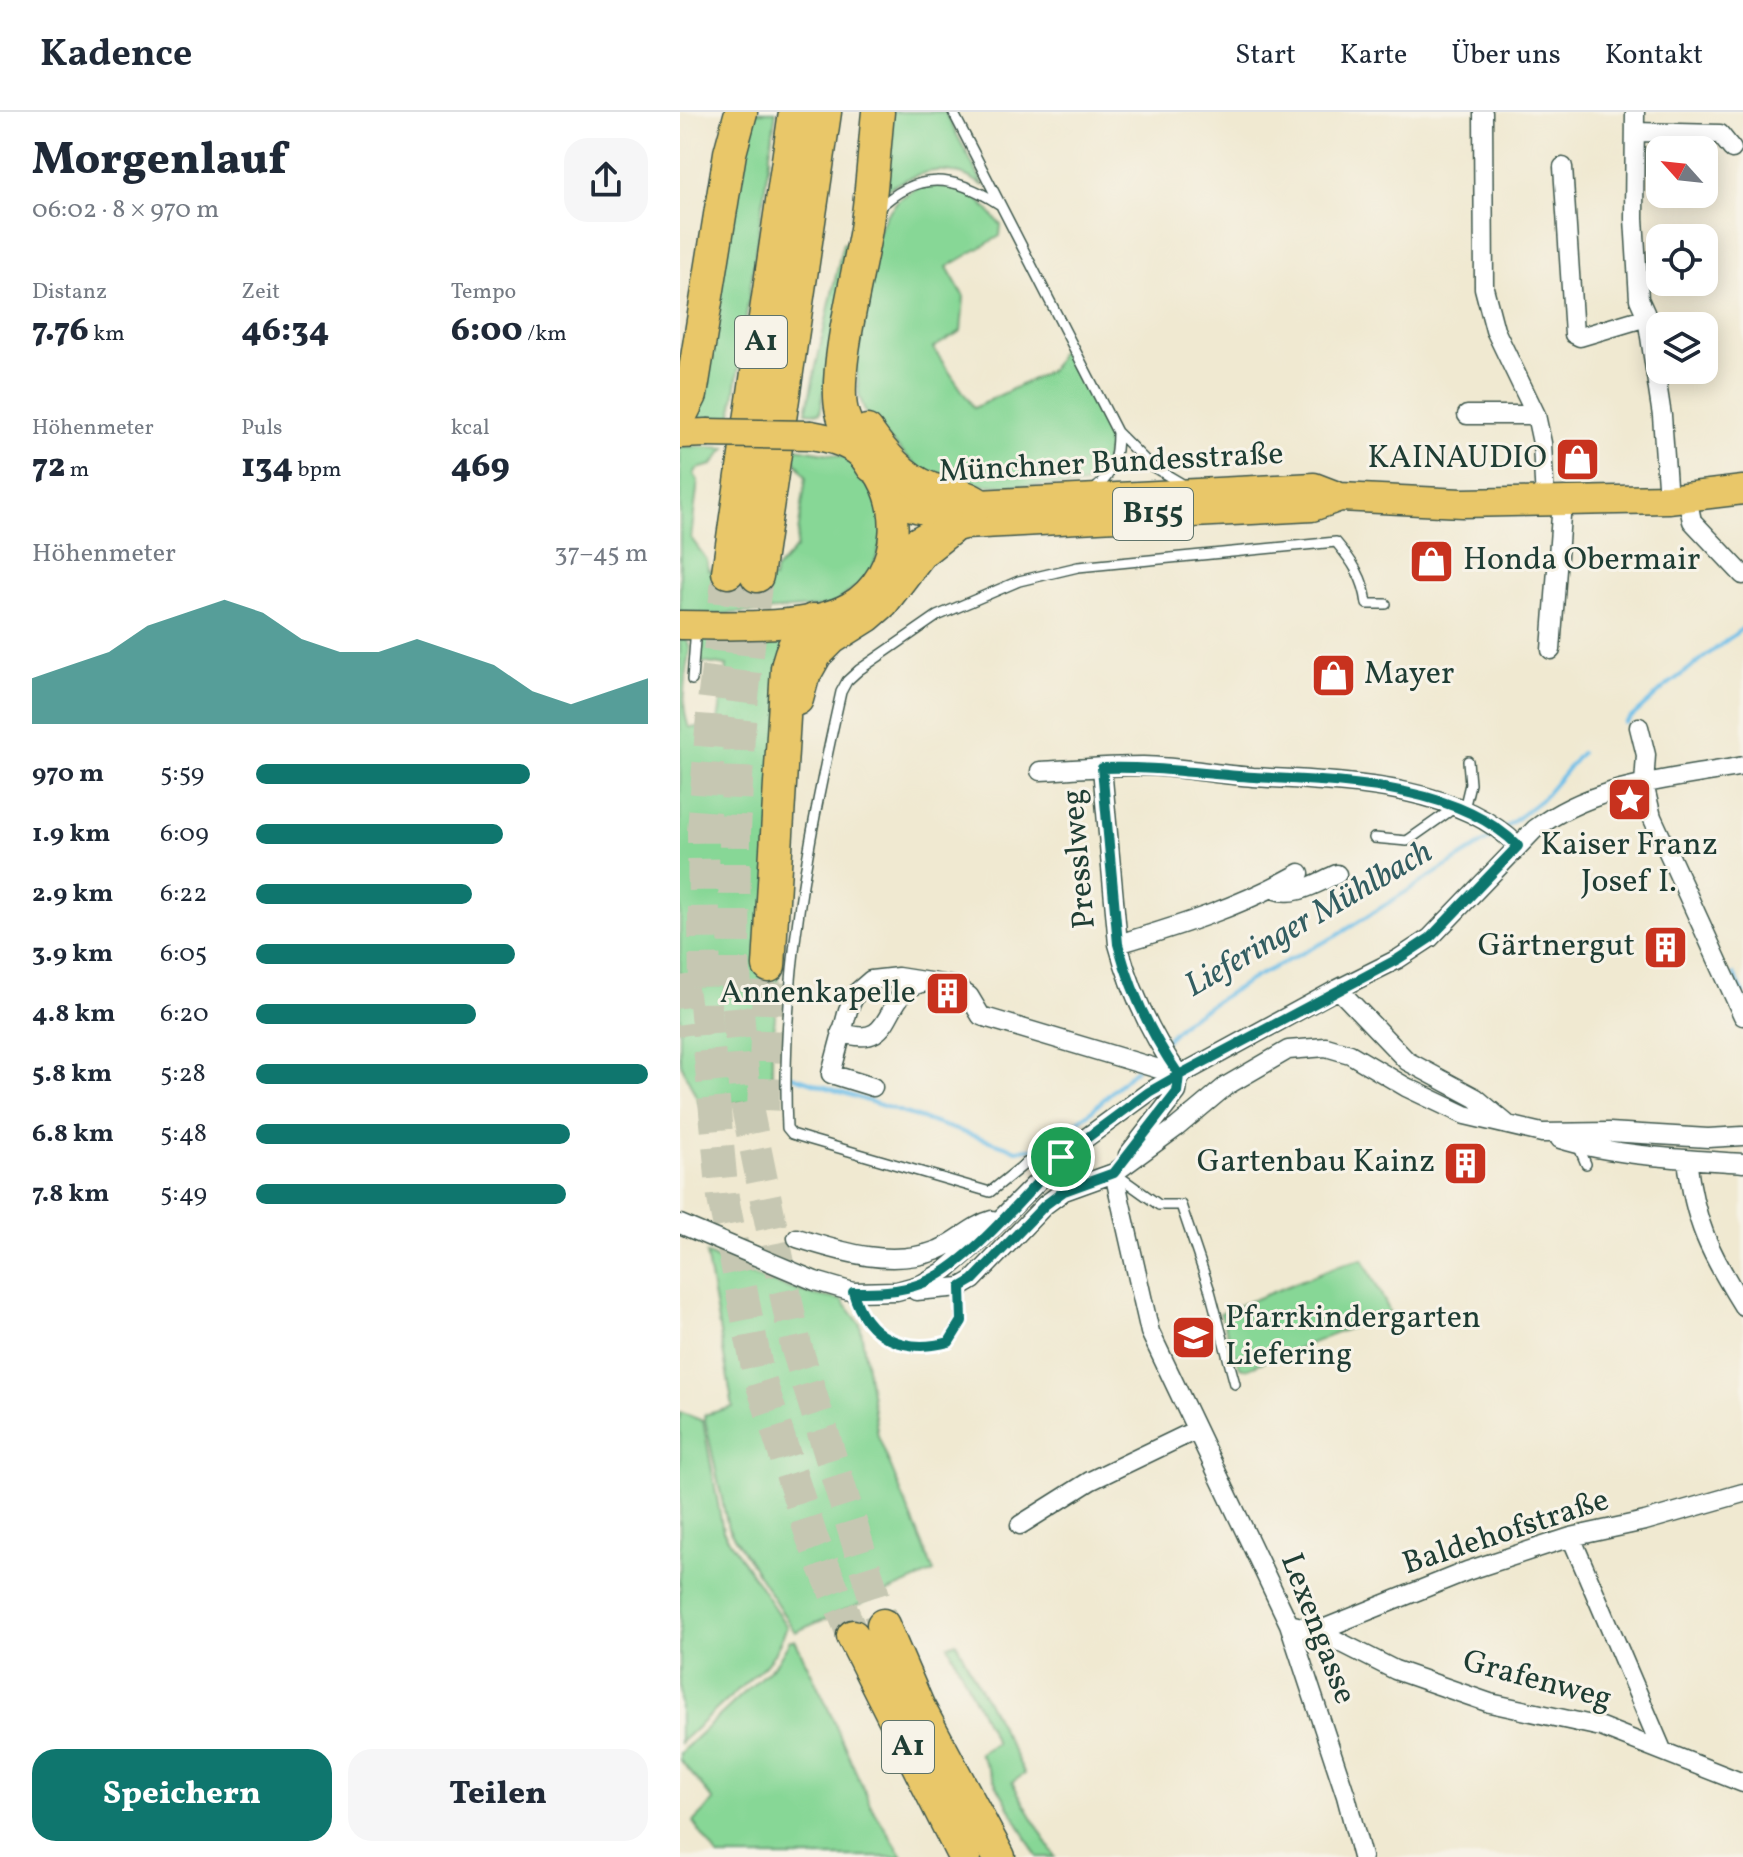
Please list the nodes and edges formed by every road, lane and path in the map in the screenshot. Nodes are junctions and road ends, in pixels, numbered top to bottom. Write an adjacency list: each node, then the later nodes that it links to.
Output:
1 (741, 112): 10 (highway)
2 (795, 112): 3 (highway, A1)
3 (825, 112)
4 (878, 112): 13 (highway)
5 (953, 112): 12 (lane)
6 (1483, 112): 19 (street)
7 (1635, 112): 8 (street)
8 (1635, 132): 9 (street); 14 (street)
9 (1732, 149)
10 (730, 153): 16 (highway); 20 (highway)
11 (1563, 167): 15 (street)
12 (1002, 206): 13 (lane); 21 (lane)
13 (866, 230): 23 (highway); 30 (highway)
14 (1646, 315)
15 (1646, 317)
16 (680, 373)
17 (1657, 384): 28 (street)
18 (1467, 415): 19 (street)
19 (1536, 415): 29 (street)
20 (680, 417)
21 (1117, 432): 25 (lane); 27 (lane)
22 (694, 434): 23 (main road, Münchner Bundesstraße / B155, bridge)
23 (880, 480): 30 (main road, Münchner Bundesstraße / B155); 32 (main road, Münchner Bundesstraße / B155)
24 (1743, 490): 28 (main road, Münchner Bundesstraße / B155)
25 (1202, 491): 26 (main road, Münchner Bundesstraße / B155); 27 (main road, Münchner Bundesstraße / B155)
26 (1340, 497): 29 (main road, Münchner Bundesstraße / B155); 31 (main road, Münchner Bundesstraße / B155)
27 (1075, 498): 30 (main road, Münchner Bundesstraße / B155)
28 (1677, 498): 29 (main road, Münchner Bundesstraße / B155); 33 (street)
29 (1553, 502): 37 (street)
30 (978, 504)
31 (950, 529): 32 (main road, Münchner Bundesstraße / B155); 41 (highway)
32 (888, 563): 35 (main road, Münchner Bundesstraße / B155)
33 (1743, 575)
34 (1386, 604): 64 (lane)
35 (813, 620): 36 (main road, Münchner Bundesstraße / B155); 41 (highway)
36 (688, 625): 38 (lane)
37 (1551, 650)
38 (692, 680)
39 (1639, 727): 45 (street)
40 (1468, 761): 46 (lane)
41 (780, 764): 53 (highway)
42 (1743, 766): 45 (street)
43 (1102, 768): 44 (street); 46 (street); 52 (street, Presslweg)
44 (1040, 771)
45 (1644, 784): 47 (street); 56 (street)
46 (1460, 808): 47 (street); 48 (lane)
47 (1508, 836): 55 (street)
48 (1374, 838)
49 (1300, 873): 51 (street, Presslweg)
50 (1337, 874): 51 (street, Presslweg)
51 (1273, 889): 52 (street, Presslweg)
52 (1118, 944): 58 (street, Presslweg)
53 (769, 966)
54 (932, 982): 57 (street); 57 (street); 58 (street)
55 (1338, 989): 58 (street); 60 (street)
56 (1743, 1016)
57 (841, 1032): 59 (street)
58 (1179, 1075): 64 (street); 68 (street)
59 (873, 1087)
60 (1507, 1124): 61 (street); 68 (street)
61 (1542, 1133): 62 (street); 63 (street)
62 (1743, 1136)
63 (1578, 1145): 65 (street); 67 (lane)
64 (1061, 1157): 69 (street)
65 (1687, 1159): 66 (street); 75 (street)
66 (1743, 1163)
67 (1586, 1164)
68 (1114, 1173): 72 (street); 76 (lane); 77 (street, Lexengasse)
69 (1003, 1217): 71 (street); 73 (street)
70 (680, 1224): 74 (street)
71 (797, 1238)
72 (961, 1287): 73 (street); 74 (lane)
73 (897, 1291): 74 (street)
74 (853, 1292)
75 (1743, 1306)
76 (1235, 1384)
77 (1196, 1430): 79 (street); 81 (street, Lexengasse)
78 (1743, 1493): 80 (street, Baldehofstraße)
79 (1020, 1525)
80 (1571, 1537): 83 (street, Baldehofstraße); 85 (street)
81 (1289, 1624): 83 (street); 89 (street, Lexengasse)
82 (883, 1625): 88 (highway, A1)
83 (1318, 1631): 85 (street, Grafenweg)
84 (853, 1636): 87 (highway, A1)
85 (1662, 1750): 86 (street, Grafenweg)
86 (1743, 1783)
87 (964, 1857)
88 (999, 1857)
89 (1362, 1857)

